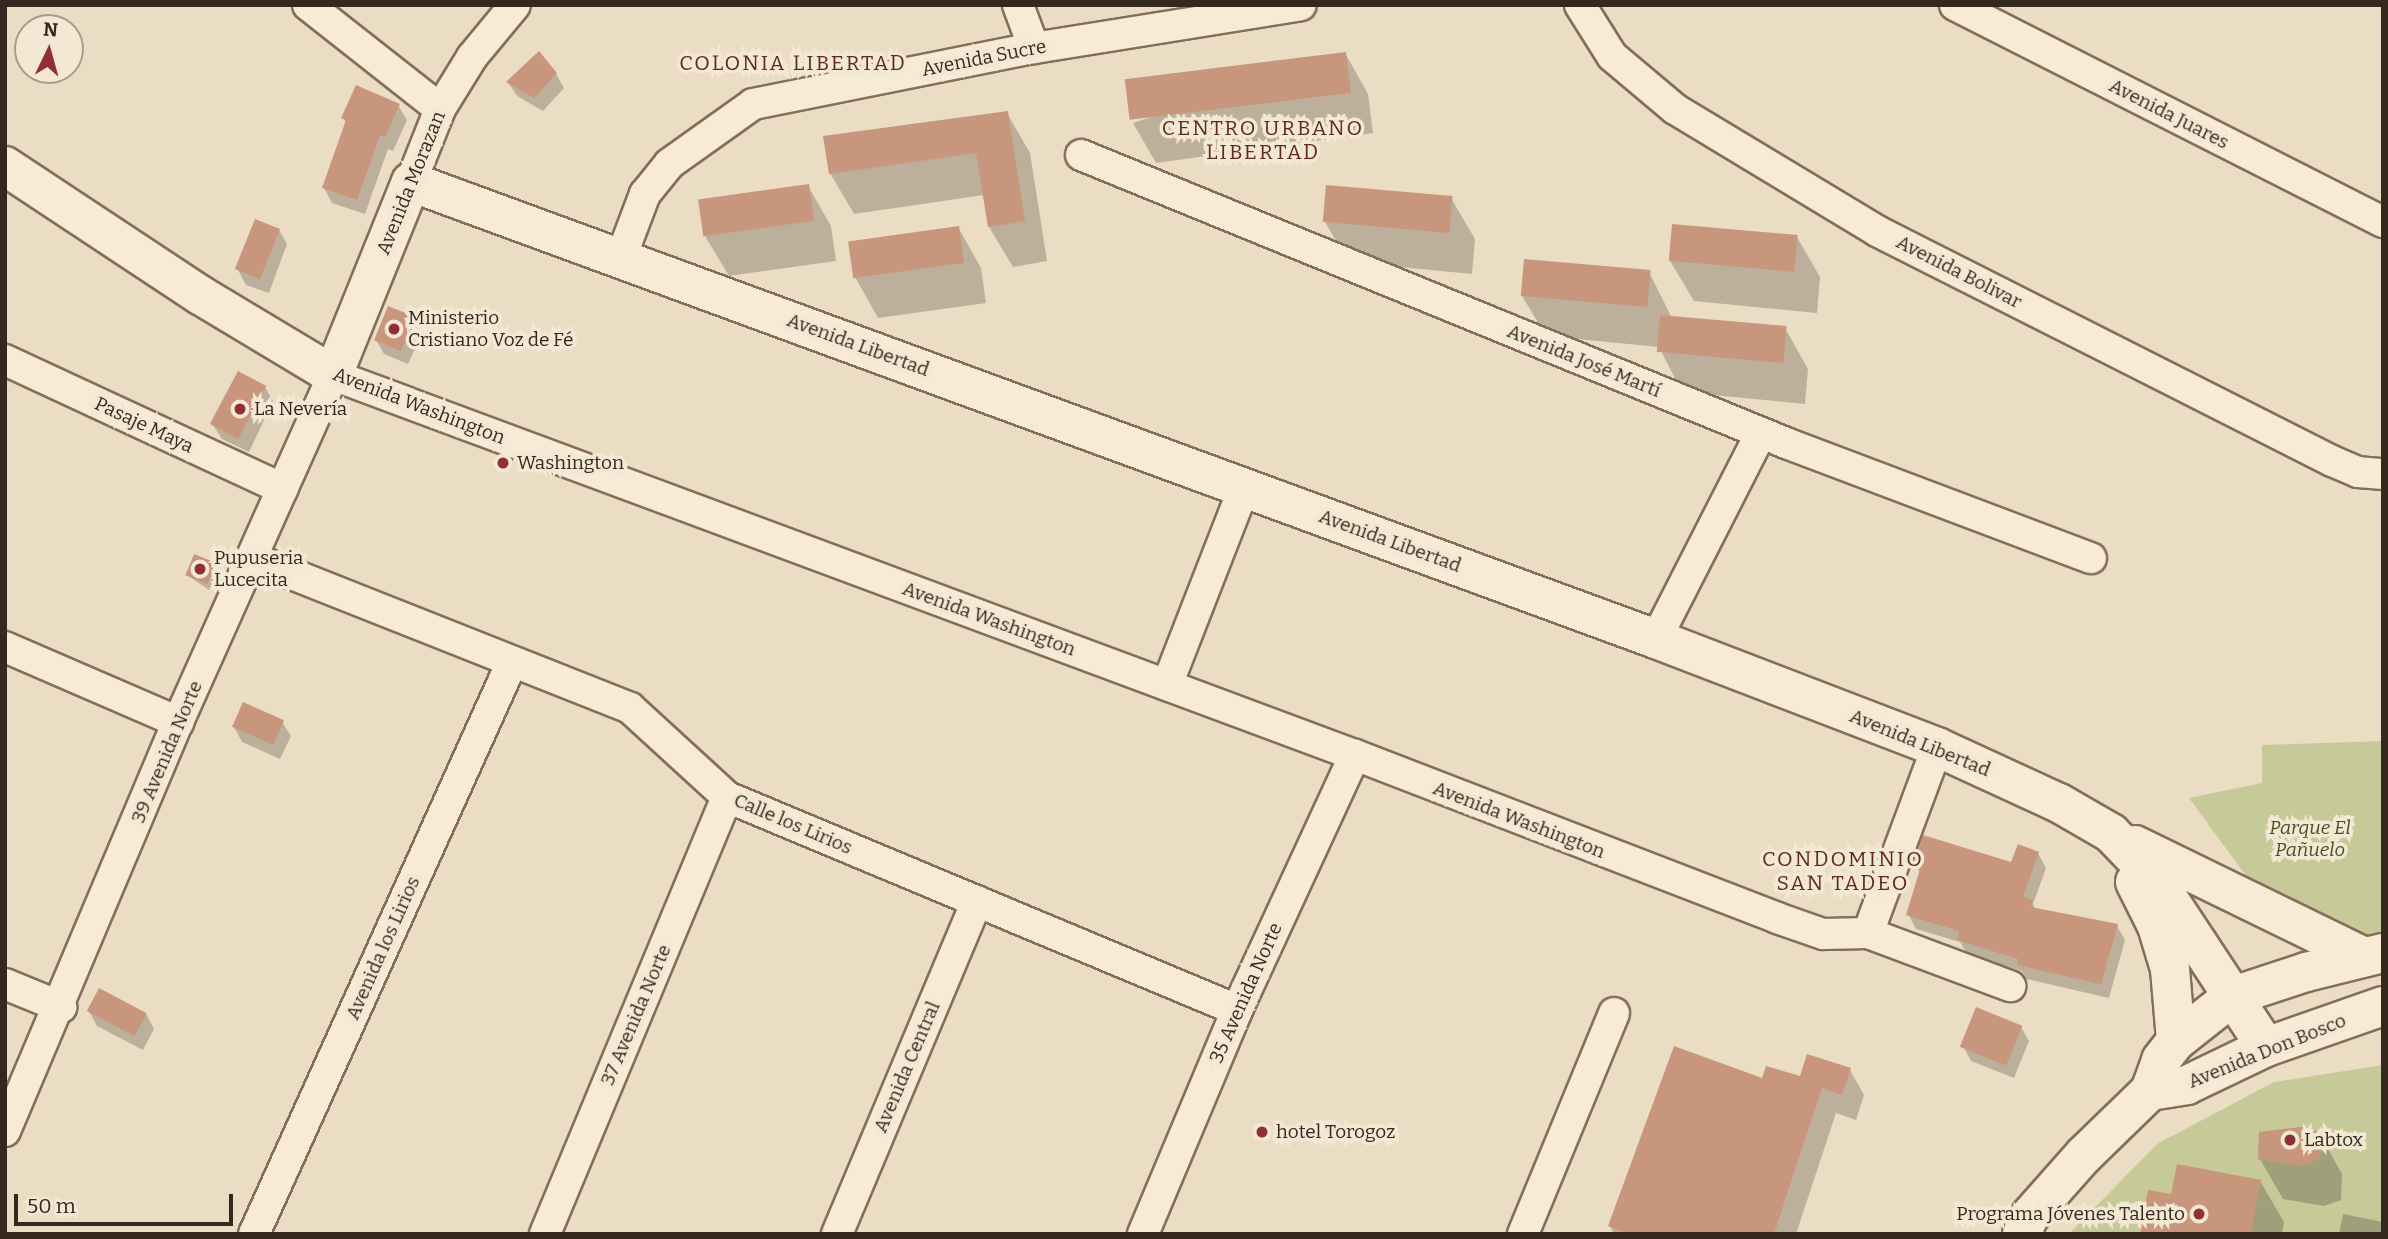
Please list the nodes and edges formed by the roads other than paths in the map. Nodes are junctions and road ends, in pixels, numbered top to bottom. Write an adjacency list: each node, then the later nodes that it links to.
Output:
1 (308, 5): 8 (street)
2 (515, 5): 8 (street, Avenida Morazan)
3 (1018, 5): 7 (street)
4 (1300, 5): 7 (street, Avenida Sucre)
5 (1580, 5): 17 (street, Avenida Bolivar)
6 (1955, 5): 12 (street, Avenida Juares)
7 (1034, 48): 13 (street, Avenida Sucre)
8 (440, 109): 11 (street, Avenida Morazan)
9 (1081, 155): 16 (street, Avenida José Martí)
10 (5, 166): 15 (main road, Avenida Washington)
11 (411, 181): 13 (main road, Avenida Libertad); 15 (main road, Avenida Morazan)
12 (2383, 222)
13 (620, 260): 18 (main road, Avenida Libertad)
14 (5, 360): 19 (street, Pasaje Maya)
15 (333, 375): 19 (street, 39 Avenida Norte); 25 (street, Avenida Washington)
16 (1761, 433): 20 (street, Avenida José Martí); 22 (street)
17 (2383, 474)
18 (1244, 487): 22 (main road, Avenida Libertad); 25 (street)
19 (284, 489): 21 (street, 39 Avenida Norte)
20 (2091, 558)
21 (254, 559): 24 (street, Calle los Lirios); 26 (street, 39 Avenida Norte)
22 (1656, 639): 27 (main road, Avenida Libertad)
23 (5, 647): 26 (street)
24 (512, 662): 29 (street, Calle los Lirios); 45 (street, Avenida los Lirios)
25 (1167, 685): 28 (street, Avenida Washington)
26 (178, 722): 38 (street, 39 Avenida Norte)
27 (1937, 747): 30 (main road, Avenida Libertad); 32 (street)
28 (1355, 755): 32 (street, Avenida Washington); 39 (street, 35 Avenida Norte)
29 (727, 797): 31 (street, Calle los Lirios); 46 (street, 37 Avenida Norte)
30 (2111, 833): 33 (main road); 36 (main road, Avenida Libertad); 41 (main road)
31 (977, 901): 39 (street, Calle los Lirios); 47 (street, Avenida Central)
32 (1868, 933): 35 (street, Avenida Washington)
33 (2374, 955): 36 (main road, Avenida Don Bosco)
34 (5, 984): 38 (street)
35 (2010, 986)
36 (2233, 996): 41 (main road, Avenida Don Bosco); 42 (main road, Avenida Libertad)
37 (2383, 1006): 42 (main road, Avenida Don Bosco)
38 (61, 1007): 44 (street, 39 Avenida Norte)
39 (1237, 1010): 48 (street, 35 Avenida Norte)
40 (1614, 1013): 49 (street)
41 (2176, 1041): 43 (main road, Avenida Don Bosco)
42 (2266, 1046): 43 (main road, Avenida Don Bosco)
43 (2150, 1091): 50 (main road, Avenida Don Bosco)
44 (5, 1131)
45 (254, 1234)
46 (545, 1234)
47 (837, 1234)
48 (1143, 1234)
49 (1523, 1234)
50 (2021, 1234)

